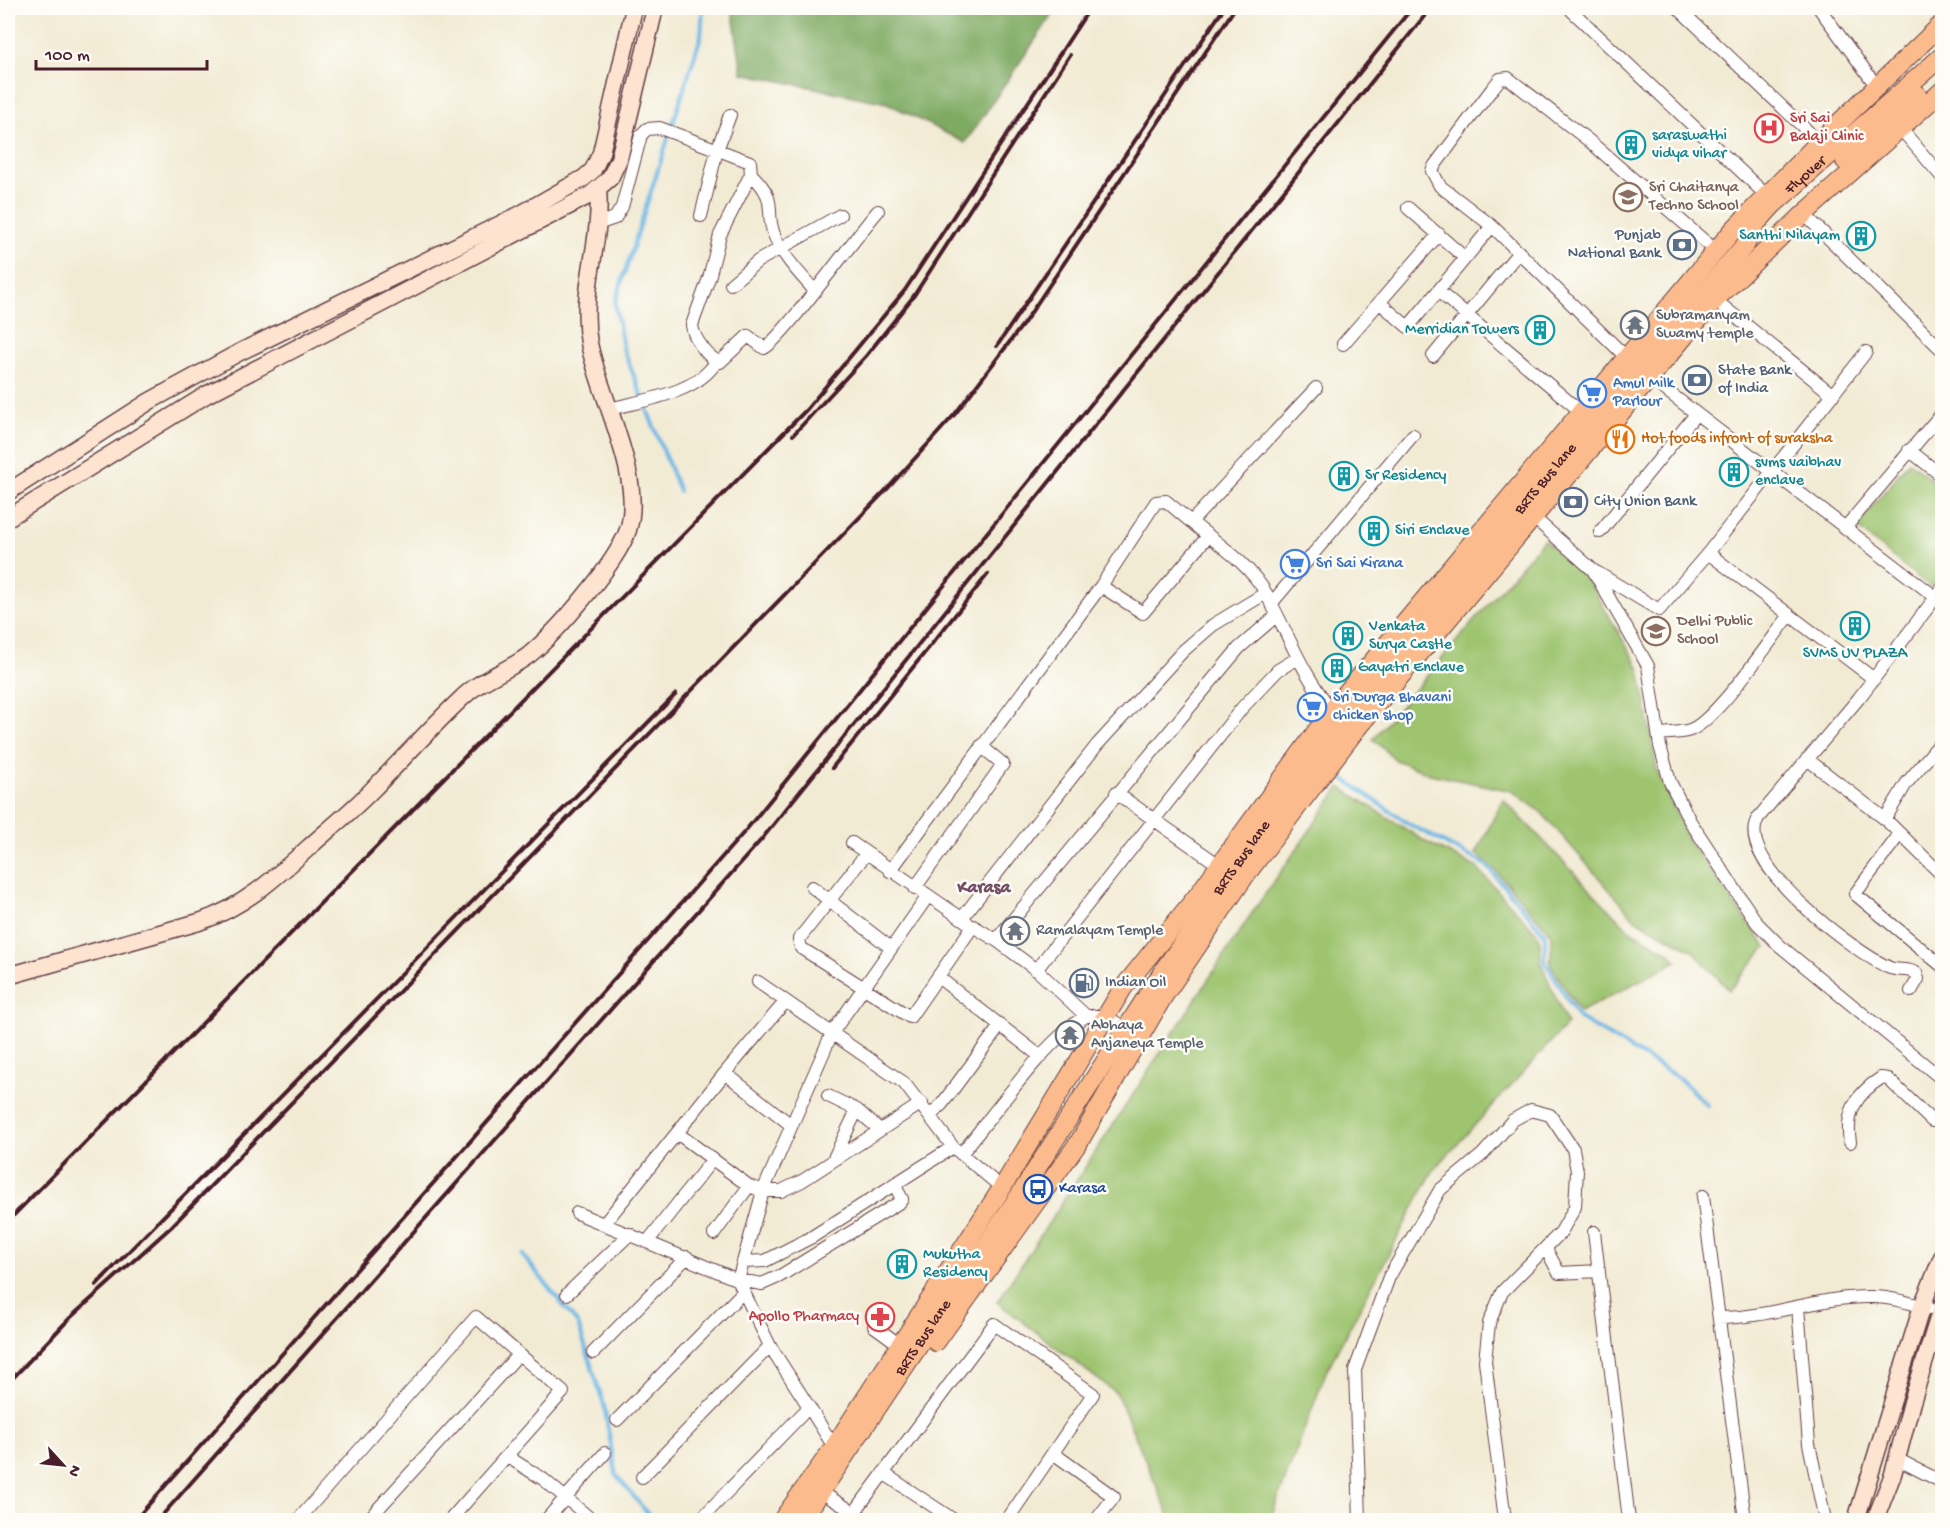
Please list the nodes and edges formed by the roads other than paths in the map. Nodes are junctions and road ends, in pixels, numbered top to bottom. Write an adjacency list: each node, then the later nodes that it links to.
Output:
1 (634, 8): 55 (street)
2 (655, 8): 17 (street)
3 (1575, 8): 18 (street)
4 (1678, 8): 13 (street)
5 (1824, 10): 9 (street)
6 (1942, 24): 9 (main road)
7 (1942, 56): 18 (main road, Flyover)
8 (1942, 71): 18 (main road, Flyover)
9 (1878, 88): 13 (main road)
10 (1942, 91): 12 (main road)
11 (730, 115): 14 (street)
12 (1901, 129): 16 (street); 21 (main road)
13 (1819, 142): 18 (main road)
14 (717, 150): 15 (street); 23 (street); 24 (street)
15 (751, 174): 28 (street); 43 (street)
16 (1942, 177)
17 (598, 189): 24 (street); 57 (street)
18 (1774, 206): 27 (main road, Flyover); 29 (main road)
19 (1408, 208): 26 (street)
20 (878, 211): 33 (street)
21 (1804, 214): 35 (main road); 39 (street)
22 (840, 215): 28 (street)
23 (701, 216)
24 (600, 223): 47 (street)
25 (1492, 226): 29 (street); 30 (street); 31 (street)
26 (1439, 234): 31 (street); 36 (street)
27 (1754, 236): 103 (main road, BRTS Bus lane)
28 (781, 250): 32 (street); 33 (street)
29 (1716, 251): 42 (main road)
30 (1518, 252): 37 (street); 42 (street)
31 (1466, 258): 34 (street)
32 (731, 284)
33 (814, 290): 43 (street)
34 (1438, 291): 36 (street); 37 (street)
35 (1715, 300): 44 (main road); 46 (street)
36 (1380, 303): 38 (street)
37 (1466, 314): 41 (street); 48 (street)
38 (1343, 344)
39 (1942, 350)
40 (1866, 352): 46 (street)
41 (1433, 356)
42 (1627, 358): 48 (main road)
43 (716, 362): 47 (street)
44 (1650, 378): 50 (street); 56 (main road)
45 (1316, 388): 58 (street)
46 (1833, 395): 53 (street)
47 (610, 409): 94 (street)
48 (1580, 411): 70 (main road)
49 (1942, 413): 52 (street)
50 (1696, 414): 53 (street); 60 (street)
51 (1413, 435): 66 (street)
52 (1909, 450): 54 (street); 59 (street)
53 (1773, 473): 59 (street); 62 (street)
54 (1942, 476)
55 (8, 492)
56 (1533, 517): 63 (street); 103 (main road)
57 (8, 518)
58 (1191, 522): 61 (street); 64 (street)
59 (1845, 528): 65 (street)
60 (1600, 532)
61 (1208, 536): 64 (street); 66 (street)
62 (1708, 553): 63 (street); 67 (street)
63 (1593, 570): 71 (street)
64 (1101, 586): 73 (street)
65 (1940, 597): 69 (street)
66 (1271, 604): 68 (street); 75 (street); 88 (street)
67 (1790, 615): 69 (street); 71 (street)
68 (1298, 658): 70 (street); 76 (street)
69 (1874, 679): 74 (street)
70 (1332, 710): 81 (main road)
71 (1658, 734): 107 (street)
72 (1942, 741): 77 (street)
73 (981, 747): 82 (street); 85 (street)
74 (1807, 759): 77 (street); 98 (street)
75 (1116, 793): 76 (street); 90 (street)
76 (1155, 819): 81 (street); 93 (street)
77 (1885, 819): 78 (street)
78 (1899, 835): 83 (street); 92 (street)
79 (852, 843): 80 (street)
80 (866, 854): 82 (street); 87 (street)
81 (1219, 865): 101 (main road)
82 (890, 871): 85 (street)
83 (1942, 874)
84 (812, 887): 87 (street)
85 (915, 888): 86 (street)
86 (928, 896): 88 (street); 91 (street)
87 (829, 901): 91 (street); 97 (street)
88 (962, 918): 89 (street)
89 (973, 926): 90 (street); 95 (street)
90 (996, 940): 93 (street)
91 (891, 948): 97 (street)
92 (1942, 966)
93 (1036, 970): 100 (street)
94 (8, 976)
95 (938, 977): 97 (street); 102 (street)
96 (758, 982): 99 (street)
97 (865, 988): 104 (street)
98 (1911, 992)
99 (785, 1002): 104 (street); 106 (street)
100 (1086, 1016): 101 (street); 105 (street)
101 (1105, 1016): 103 (street); 121 (main road)
102 (1000, 1026): 105 (street); 111 (street)
103 (1132, 1032): 156 (main road); 166 (main road, BRTS Bus lane)
104 (832, 1033): 109 (street); 113 (street)
105 (1041, 1057): 117 (street)
106 (725, 1073): 113 (street); 115 (street)
107 (1941, 1075)
108 (828, 1096): 110 (street)
109 (922, 1103): 111 (street); 114 (street)
110 (857, 1110): 114 (street); 119 (street)
111 (931, 1115): 117 (street)
112 (1942, 1121): 116 (street)
113 (791, 1125): 122 (street)
114 (880, 1130): 119 (street)
115 (676, 1133): 118 (street); 126 (street)
116 (1850, 1142)
117 (962, 1155): 121 (street); 123 (street)
118 (712, 1160): 120 (street); 130 (street)
119 (832, 1163): 122 (street)
120 (749, 1186): 122 (street); 129 (street)
121 (1002, 1188): 142 (main road)
122 (764, 1191): 135 (street)
123 (897, 1191): 135 (street); 135 (street)
124 (1703, 1196): 140 (street)
125 (577, 1213): 126 (street)
126 (607, 1220): 128 (street)
127 (1594, 1232): 134 (street)
128 (630, 1234): 130 (street); 136 (street)
129 (714, 1234)
130 (650, 1239): 132 (street)
131 (1546, 1249): 134 (street); 172 (street); 173 (street)
132 (687, 1257): 135 (street); 144 (street)
133 (1942, 1257): 137 (street)
134 (1599, 1271): 174 (street)
135 (741, 1274): 143 (street); 147 (street)
136 (567, 1294)
137 (1922, 1306): 138 (street); 139 (street); 177 (street)
138 (1798, 1307): 140 (street); 176 (street)
139 (1942, 1308): 152 (street)
140 (1719, 1318): 175 (street)
141 (874, 1326): 142 (street)
142 (900, 1345): 148 (main road)
143 (770, 1346): 146 (street); 154 (street)
144 (593, 1353)
145 (519, 1354): 151 (street); 159 (street); 160 (street)
146 (809, 1407): 148 (street); 164 (street)
147 (618, 1420)
148 (834, 1447): 165 (main road)
149 (605, 1453): 157 (street)
150 (1053, 1453): 153 (street); 170 (street); 171 (street)
151 (508, 1457): 157 (street); 161 (street)
152 (1897, 1459): 155 (street); 178 (street)
153 (884, 1473): 158 (street); 169 (street)
154 (642, 1477)
155 (1942, 1482)
156 (829, 1497): 158 (street); 167 (main road)
157 (566, 1498): 162 (street); 163 (street)
158 (854, 1513): 168 (street)
159 (298, 1521)
160 (368, 1521)
161 (450, 1521)
162 (546, 1521)
163 (592, 1521)
164 (700, 1521)
165 (782, 1521)
166 (802, 1521)
167 (814, 1521)
168 (866, 1521)
169 (954, 1521)
170 (1007, 1521)
171 (1096, 1521)
172 (1360, 1521)
173 (1505, 1521)
174 (1629, 1521)
175 (1745, 1521)
176 (1825, 1521)
177 (1856, 1521)
178 (1875, 1521)

